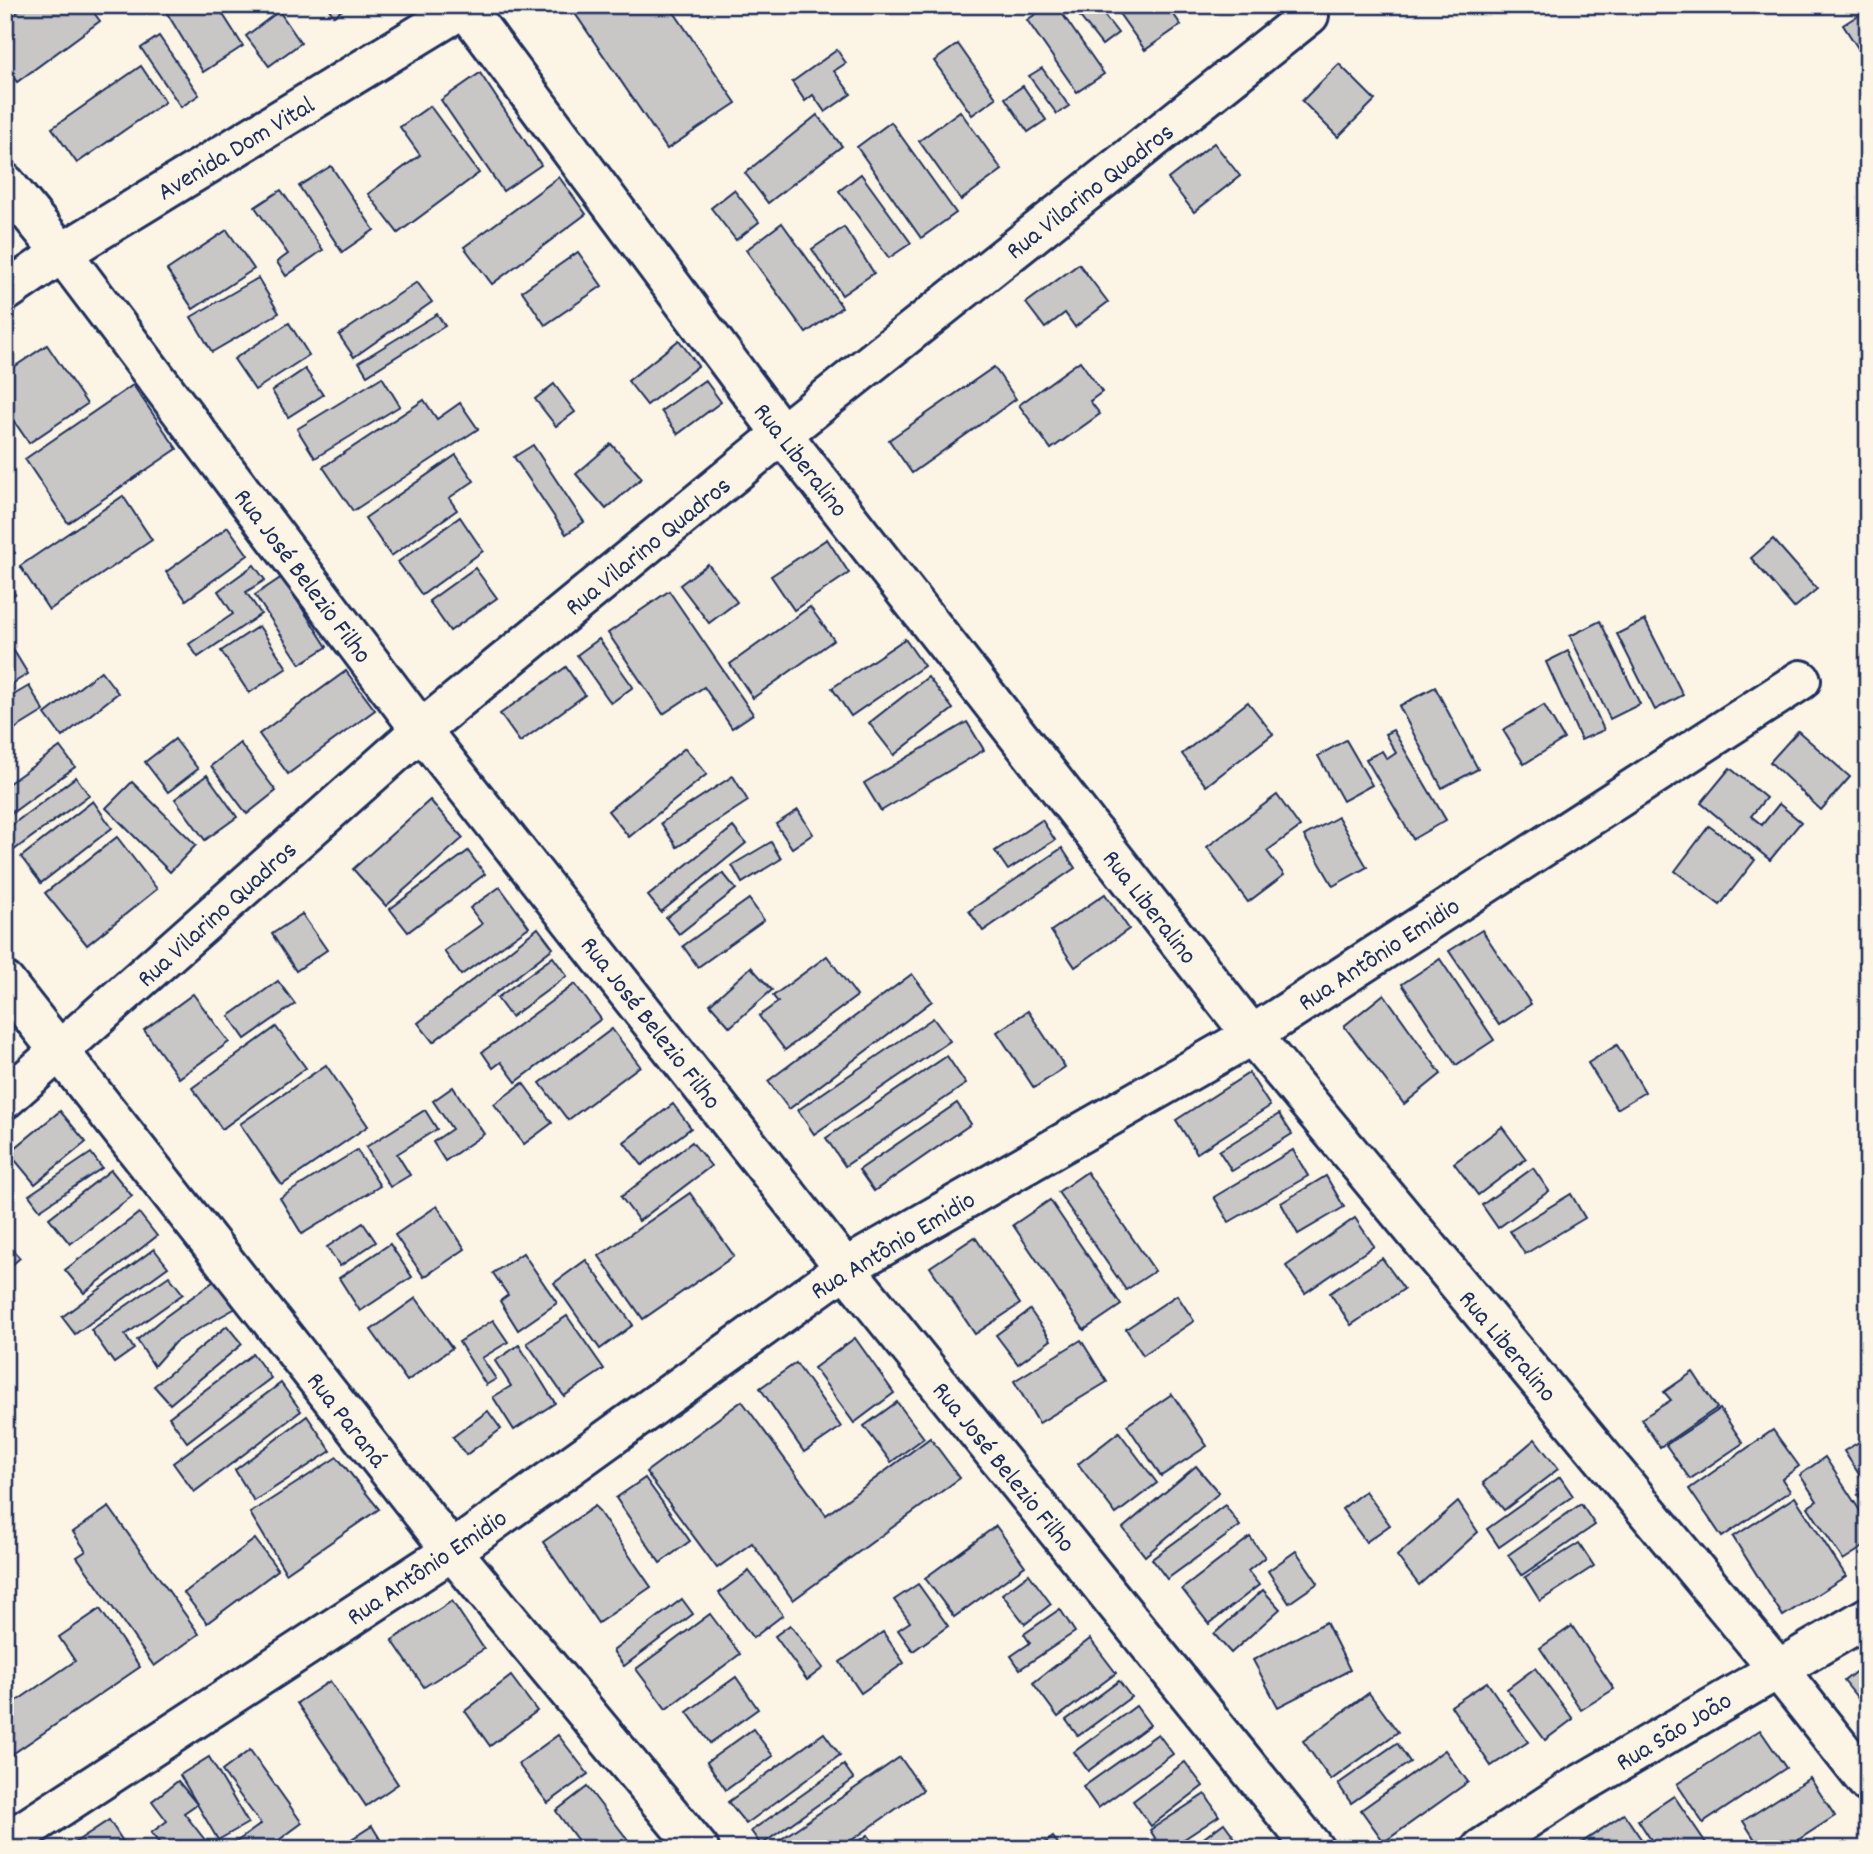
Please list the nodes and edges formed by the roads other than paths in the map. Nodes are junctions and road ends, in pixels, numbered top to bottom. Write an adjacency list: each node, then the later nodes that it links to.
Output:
1 (465, 6): 4 (street, Avenida Dom Vital); 6 (street, Rua Liberalino)
2 (1309, 15): 6 (street, Rua Vilarino Quadros)
3 (5, 183): 4 (street, Rua José Belezio Filho)
4 (62, 253): 5 (street, Avenida Dom Vital); 8 (street, Rua José Belezio Filho)
5 (5, 292)
6 (782, 434): 8 (street, Rua Vilarino Quadros); 10 (street, Rua Liberalino)
7 (1801, 680): 10 (street, Rua Antônio Emidio)
8 (421, 730): 11 (street, Rua Vilarino Quadros); 13 (street, Rua José Belezio Filho)
9 (5, 982): 11 (street, Rua Paraná)
10 (1252, 1035): 13 (street, Rua Antônio Emidio); 16 (street, Rua Liberalino)
11 (59, 1052): 12 (street, Rua Vilarino Quadros); 14 (street, Rua Paraná)
12 (5, 1099)
13 (845, 1268): 14 (street, Rua Antônio Emidio); 20 (street, Rua José Belezio Filho)
14 (452, 1551): 18 (street, Rua Antônio Emidio); 19 (street, Rua Paraná)
15 (1868, 1617): 16 (street, Rua São João)
16 (1777, 1668): 17 (street, Rua Liberalino); 21 (street, Rua São João)
17 (1868, 1783)
18 (5, 1843)
19 (699, 1849)
20 (1314, 1849)
21 (1481, 1849)

